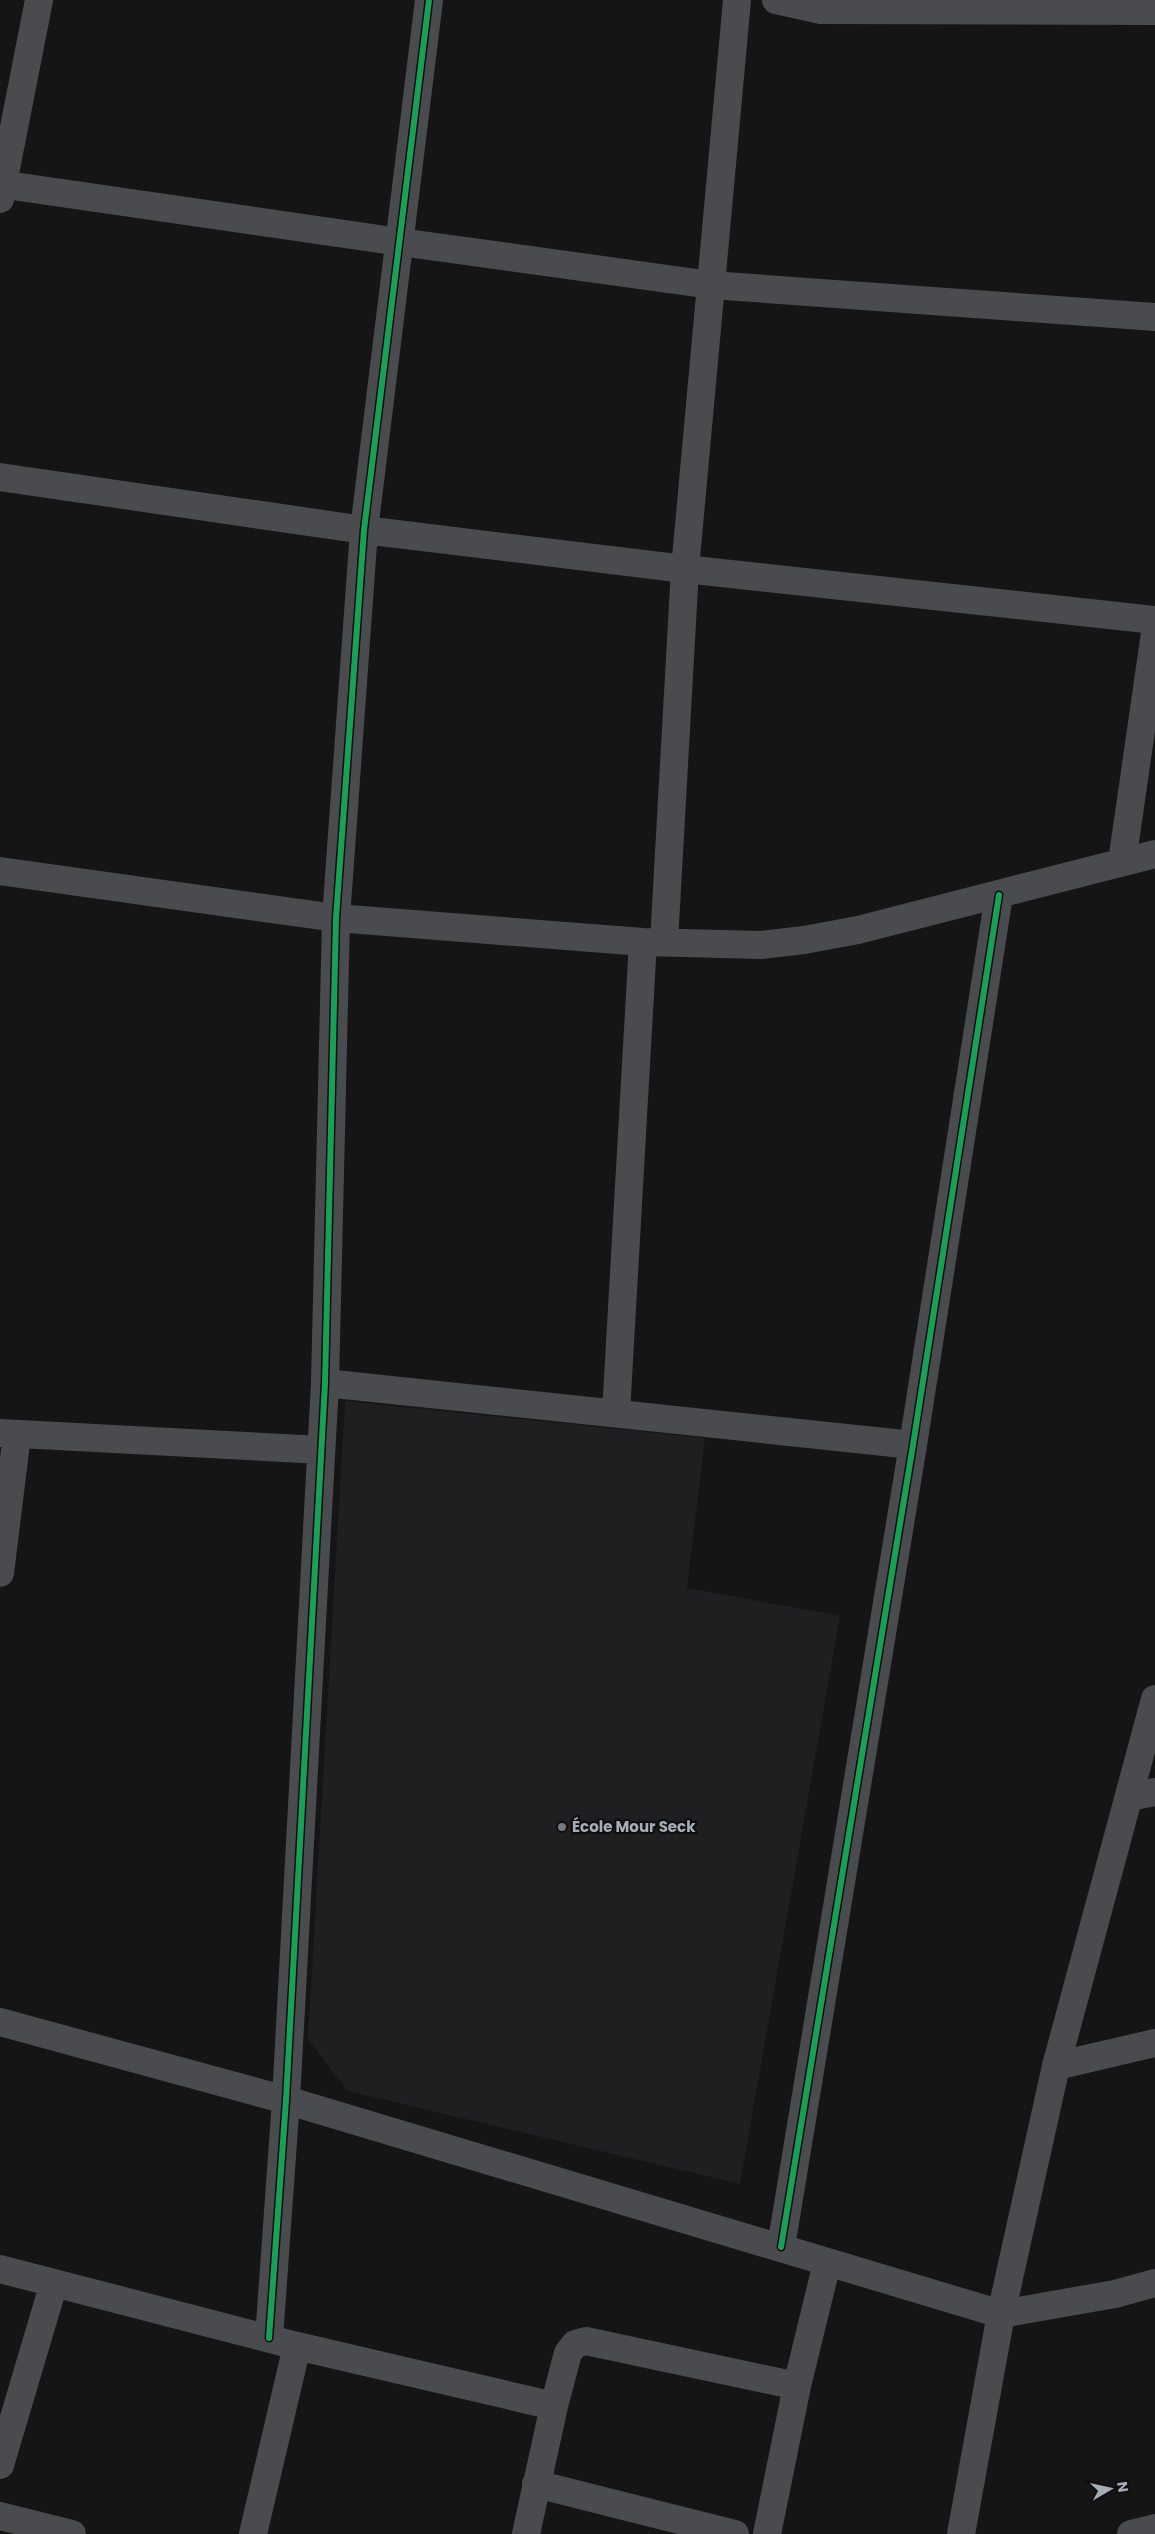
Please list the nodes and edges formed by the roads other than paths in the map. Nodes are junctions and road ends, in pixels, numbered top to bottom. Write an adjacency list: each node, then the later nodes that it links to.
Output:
1 (39, 0): 6 (street)
2 (430, 0): 7 (street)
3 (737, 0): 8 (street)
4 (776, 0): 5 (street)
5 (1155, 11)
6 (1, 189): 7 (street)
7 (400, 242): 8 (street); 11 (street)
8 (711, 285): 9 (street); 12 (street)
9 (1155, 317)
10 (0, 477): 11 (street)
11 (364, 530): 12 (street); 19 (street)
12 (685, 569): 13 (street); 20 (street)
13 (1155, 620)
14 (1155, 633): 16 (street)
15 (1155, 854): 16 (street)
16 (1122, 862): 18 (street)
17 (0, 871): 19 (street)
18 (999, 895): 20 (street); 24 (street)
19 (336, 918): 20 (street); 21 (street)
20 (653, 942): 22 (street)
21 (325, 1383): 22 (street); 25 (street)
22 (616, 1413): 24 (street)
23 (9, 1434): 25 (street); 26 (street)
24 (913, 1444): 34 (street)
25 (321, 1450): 33 (street)
26 (0, 1573)
27 (1155, 1699): 29 (street)
28 (1155, 1792): 29 (street)
29 (1128, 1797): 32 (street)
30 (0, 2022): 33 (street)
31 (1155, 2043): 32 (street)
32 (1056, 2066): 39 (street)
33 (286, 2100): 34 (street); 40 (street)
34 (781, 2247): 35 (street)
35 (827, 2263): 39 (street); 42 (street)
36 (0, 2269): 37 (street)
37 (54, 2282): 40 (street); 44 (street)
38 (1155, 2283): 39 (street)
39 (1001, 2314): 53 (street)
40 (269, 2338): 41 (street)
41 (297, 2346): 43 (street); 49 (street)
42 (797, 2386): 43 (street); 52 (street)
43 (554, 2406): 45 (street)
44 (0, 2465)
45 (536, 2484): 50 (street); 51 (street)
46 (0, 2516): 48 (street)
47 (1155, 2528): 54 (street)
48 (72, 2534)
49 (253, 2534)
50 (526, 2534)
51 (735, 2534)
52 (767, 2534)
53 (961, 2534)
54 (1131, 2534)

